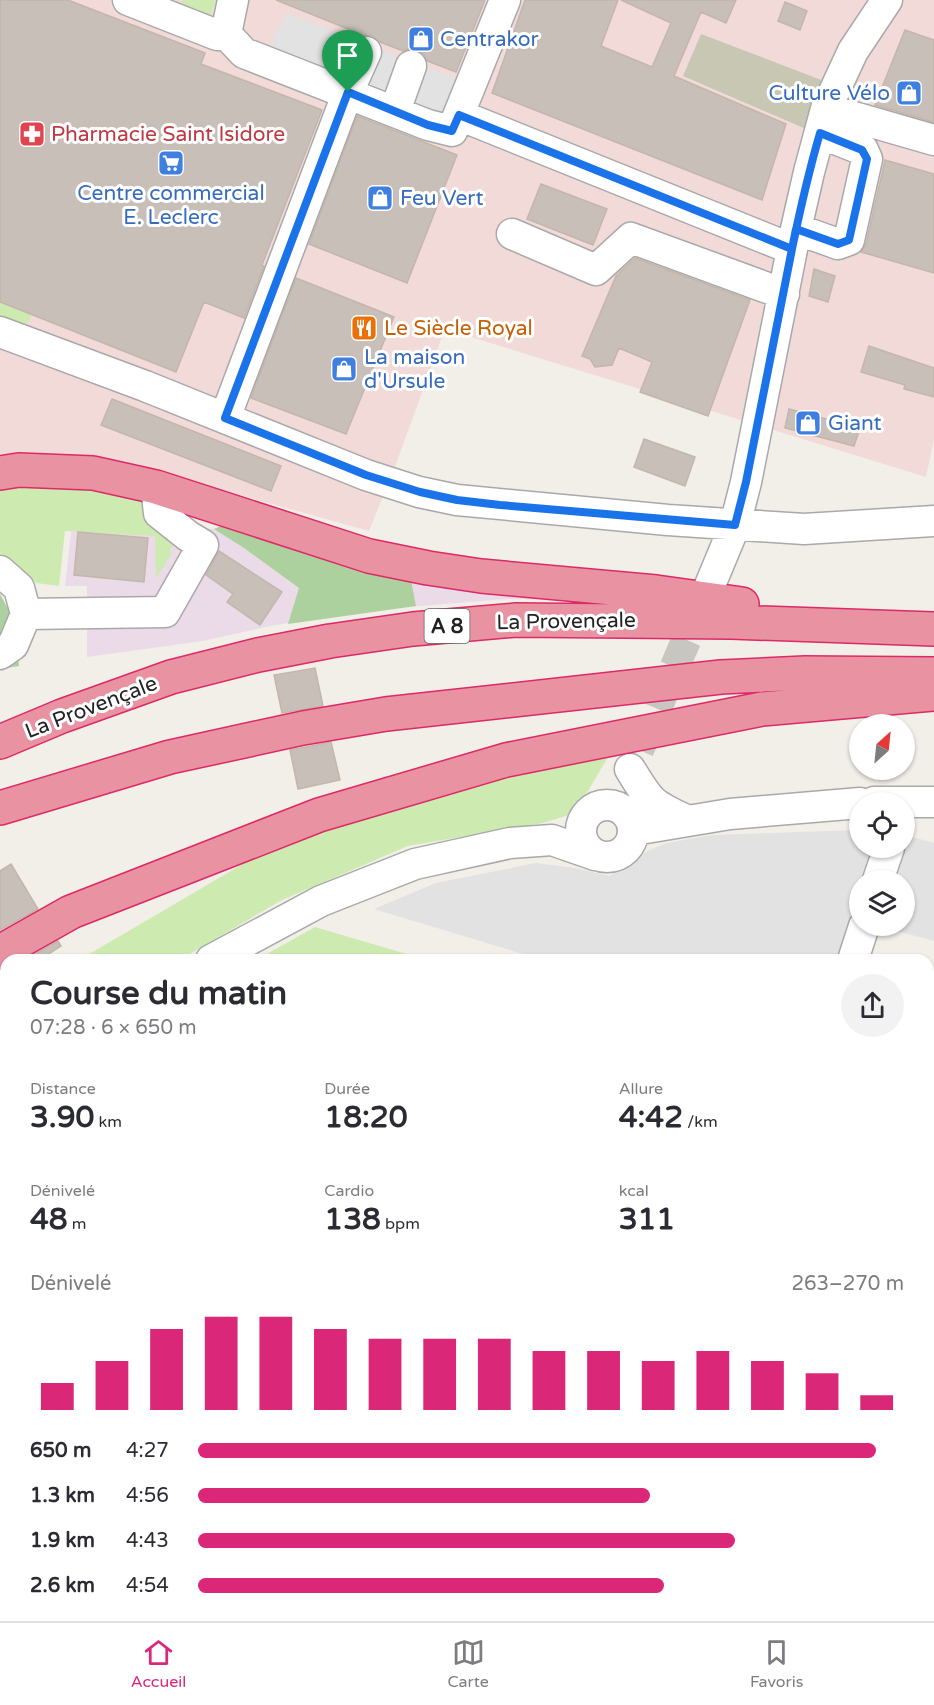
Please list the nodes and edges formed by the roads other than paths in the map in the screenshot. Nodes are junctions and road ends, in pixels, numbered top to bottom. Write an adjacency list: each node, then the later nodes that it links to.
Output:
1 (128, 0): 6 (street)
2 (233, 0): 6 (street)
3 (505, 0): 12 (street)
4 (866, 0): 7 (street)
5 (887, 0): 7 (street)
6 (226, 34): 10 (street)
7 (853, 51): 13 (street)
8 (366, 52): 10 (street)
9 (411, 66): 11 (street)
10 (348, 92): 11 (street); 19 (street)
11 (394, 111): 12 (street)
12 (459, 115): 16 (street)
13 (823, 121): 14 (street); 16 (street); 16 (street)
14 (934, 140)
15 (512, 234): 17 (street)
16 (794, 239): 17 (street)
17 (784, 294): 23 (street)
18 (0, 332): 19 (street)
19 (225, 418): 23 (street)
20 (0, 473): 21 (highway)
21 (156, 487): 26 (street); 27 (highway)
22 (934, 521): 23 (street)
23 (735, 525): 25 (street)
24 (0, 571): 26 (street)
25 (708, 590)
26 (26, 614): 28 (street)
27 (922, 628): 31 (highway, La Provençale / A 8)
28 (0, 654)
29 (934, 674): 36 (highway)
30 (934, 694): 43 (highway)
31 (0, 742)
32 (915, 802): 33 (street)
33 (934, 802)
34 (849, 804): 38 (street)
35 (614, 805): 37 (street); 38 (street); 39 (street)
36 (0, 808)
37 (583, 819): 40 (street); 41 (street)
38 (686, 820): 39 (street)
39 (634, 830): 41 (street)
40 (552, 840): 41 (street); 44 (street)
41 (595, 855)
42 (861, 936): 45 (street)
43 (0, 952)
44 (222, 954)
45 (855, 954)

